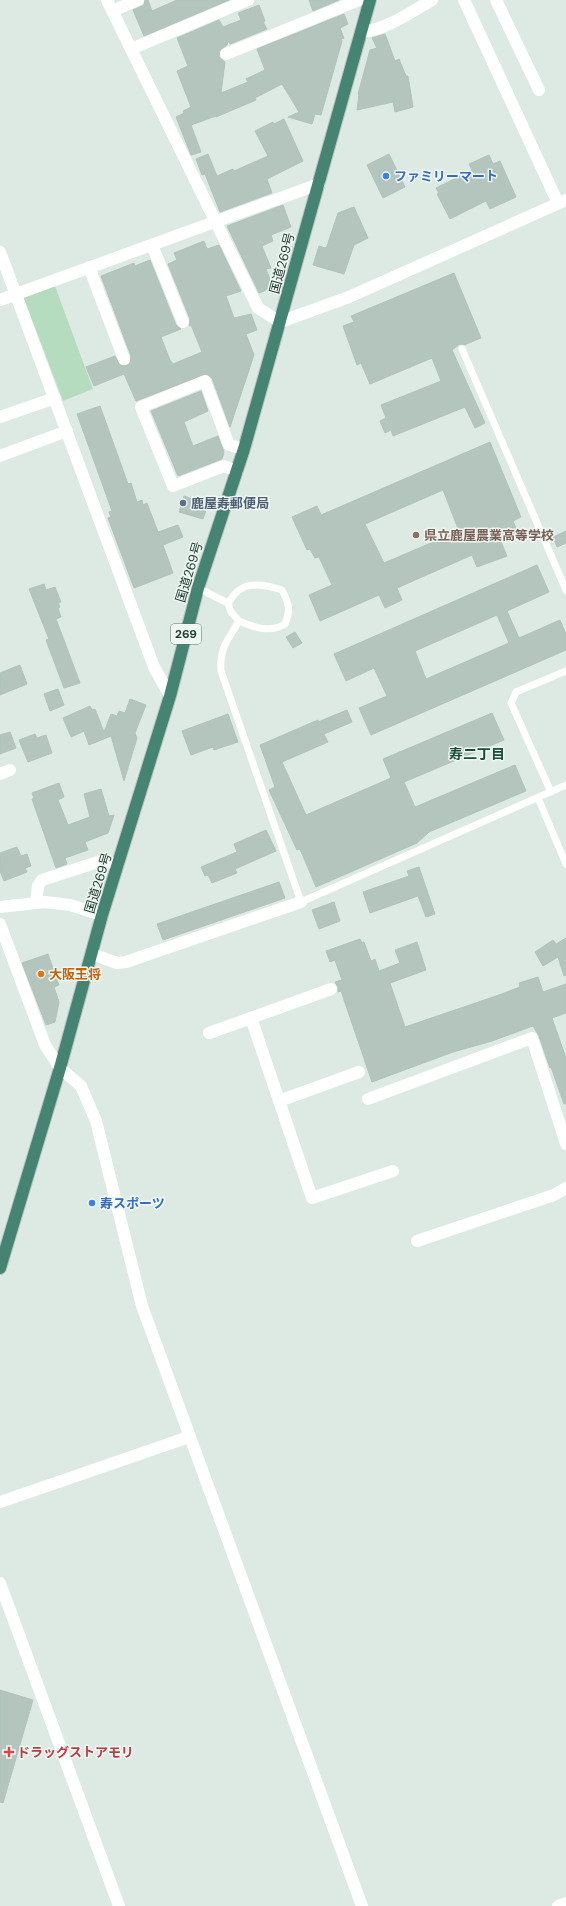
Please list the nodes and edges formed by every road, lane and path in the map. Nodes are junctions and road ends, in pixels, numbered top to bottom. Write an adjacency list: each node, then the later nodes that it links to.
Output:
1 (107, 0): 9 (street)
2 (138, 0): 9 (street)
3 (248, 0): 11 (street)
4 (359, 0): 12 (street)
5 (370, 0): 10 (highway, 国道269号 / 269)
6 (432, 0): 10 (street)
7 (464, 0): 15 (street)
8 (496, 0): 13 (street)
9 (112, 11): 11 (street)
10 (362, 32): 14 (highway, 国道269号 / 269)
11 (131, 49): 16 (street)
12 (226, 54)
13 (539, 90)
14 (319, 184): 16 (street); 23 (highway, 国道269号 / 269)
15 (562, 202): 23 (street)
16 (215, 222): 17 (street); 23 (street)
17 (152, 245): 19 (street); 22 (street)
18 (0, 252): 20 (street)
19 (89, 268): 20 (street); 25 (street)
20 (16, 294): 21 (street); 26 (street)
21 (0, 300)
22 (183, 322)
23 (280, 322): 29 (highway, 国道269号 / 269)
24 (462, 349): 33 (lane)
25 (124, 359)
26 (55, 398): 27 (street); 28 (street)
27 (0, 417)
28 (67, 431): 30 (street); 37 (street)
29 (244, 449): 31 (highway, 国道269号 / 269); 31 (street)
30 (0, 456)
31 (237, 471): 32 (highway, 国道269号 / 269)
32 (198, 588): 34 (lane); 37 (highway, 国道269号 / 269)
33 (566, 590)
34 (228, 603): 35 (lane); 35 (lane)
35 (239, 622): 43 (lane)
36 (566, 671): 39 (lane)
37 (170, 696): 41 (highway, 国道269号 / 269)
38 (566, 785): 39 (lane)
39 (551, 792): 40 (lane)
40 (538, 798): 42 (lane); 43 (lane)
41 (118, 864): 44 (street); 46 (highway, 国道269号 / 269)
42 (566, 864)
43 (301, 902): 48 (street)
44 (36, 903): 45 (street); 46 (street)
45 (0, 907)
46 (102, 915): 48 (highway, 国道269号 / 269)
47 (0, 924): 52 (street)
48 (92, 954): 52 (highway, 国道269号 / 269)
49 (330, 989): 50 (street)
50 (251, 1018): 51 (street); 55 (street)
51 (209, 1033)
52 (60, 1068): 60 (highway, 国道269号 / 269); 61 (street)
53 (359, 1072): 55 (street)
54 (368, 1099): 56 (street)
55 (280, 1101): 57 (street)
56 (566, 1144)
57 (393, 1171)
58 (566, 1188): 59 (street)
59 (417, 1241)
60 (0, 1268)
61 (189, 1437): 62 (street); 66 (street)
62 (0, 1502)
63 (0, 1583): 65 (street)
64 (566, 1903): 67 (street)
65 (119, 1906)
66 (362, 1906)
67 (558, 1906)

